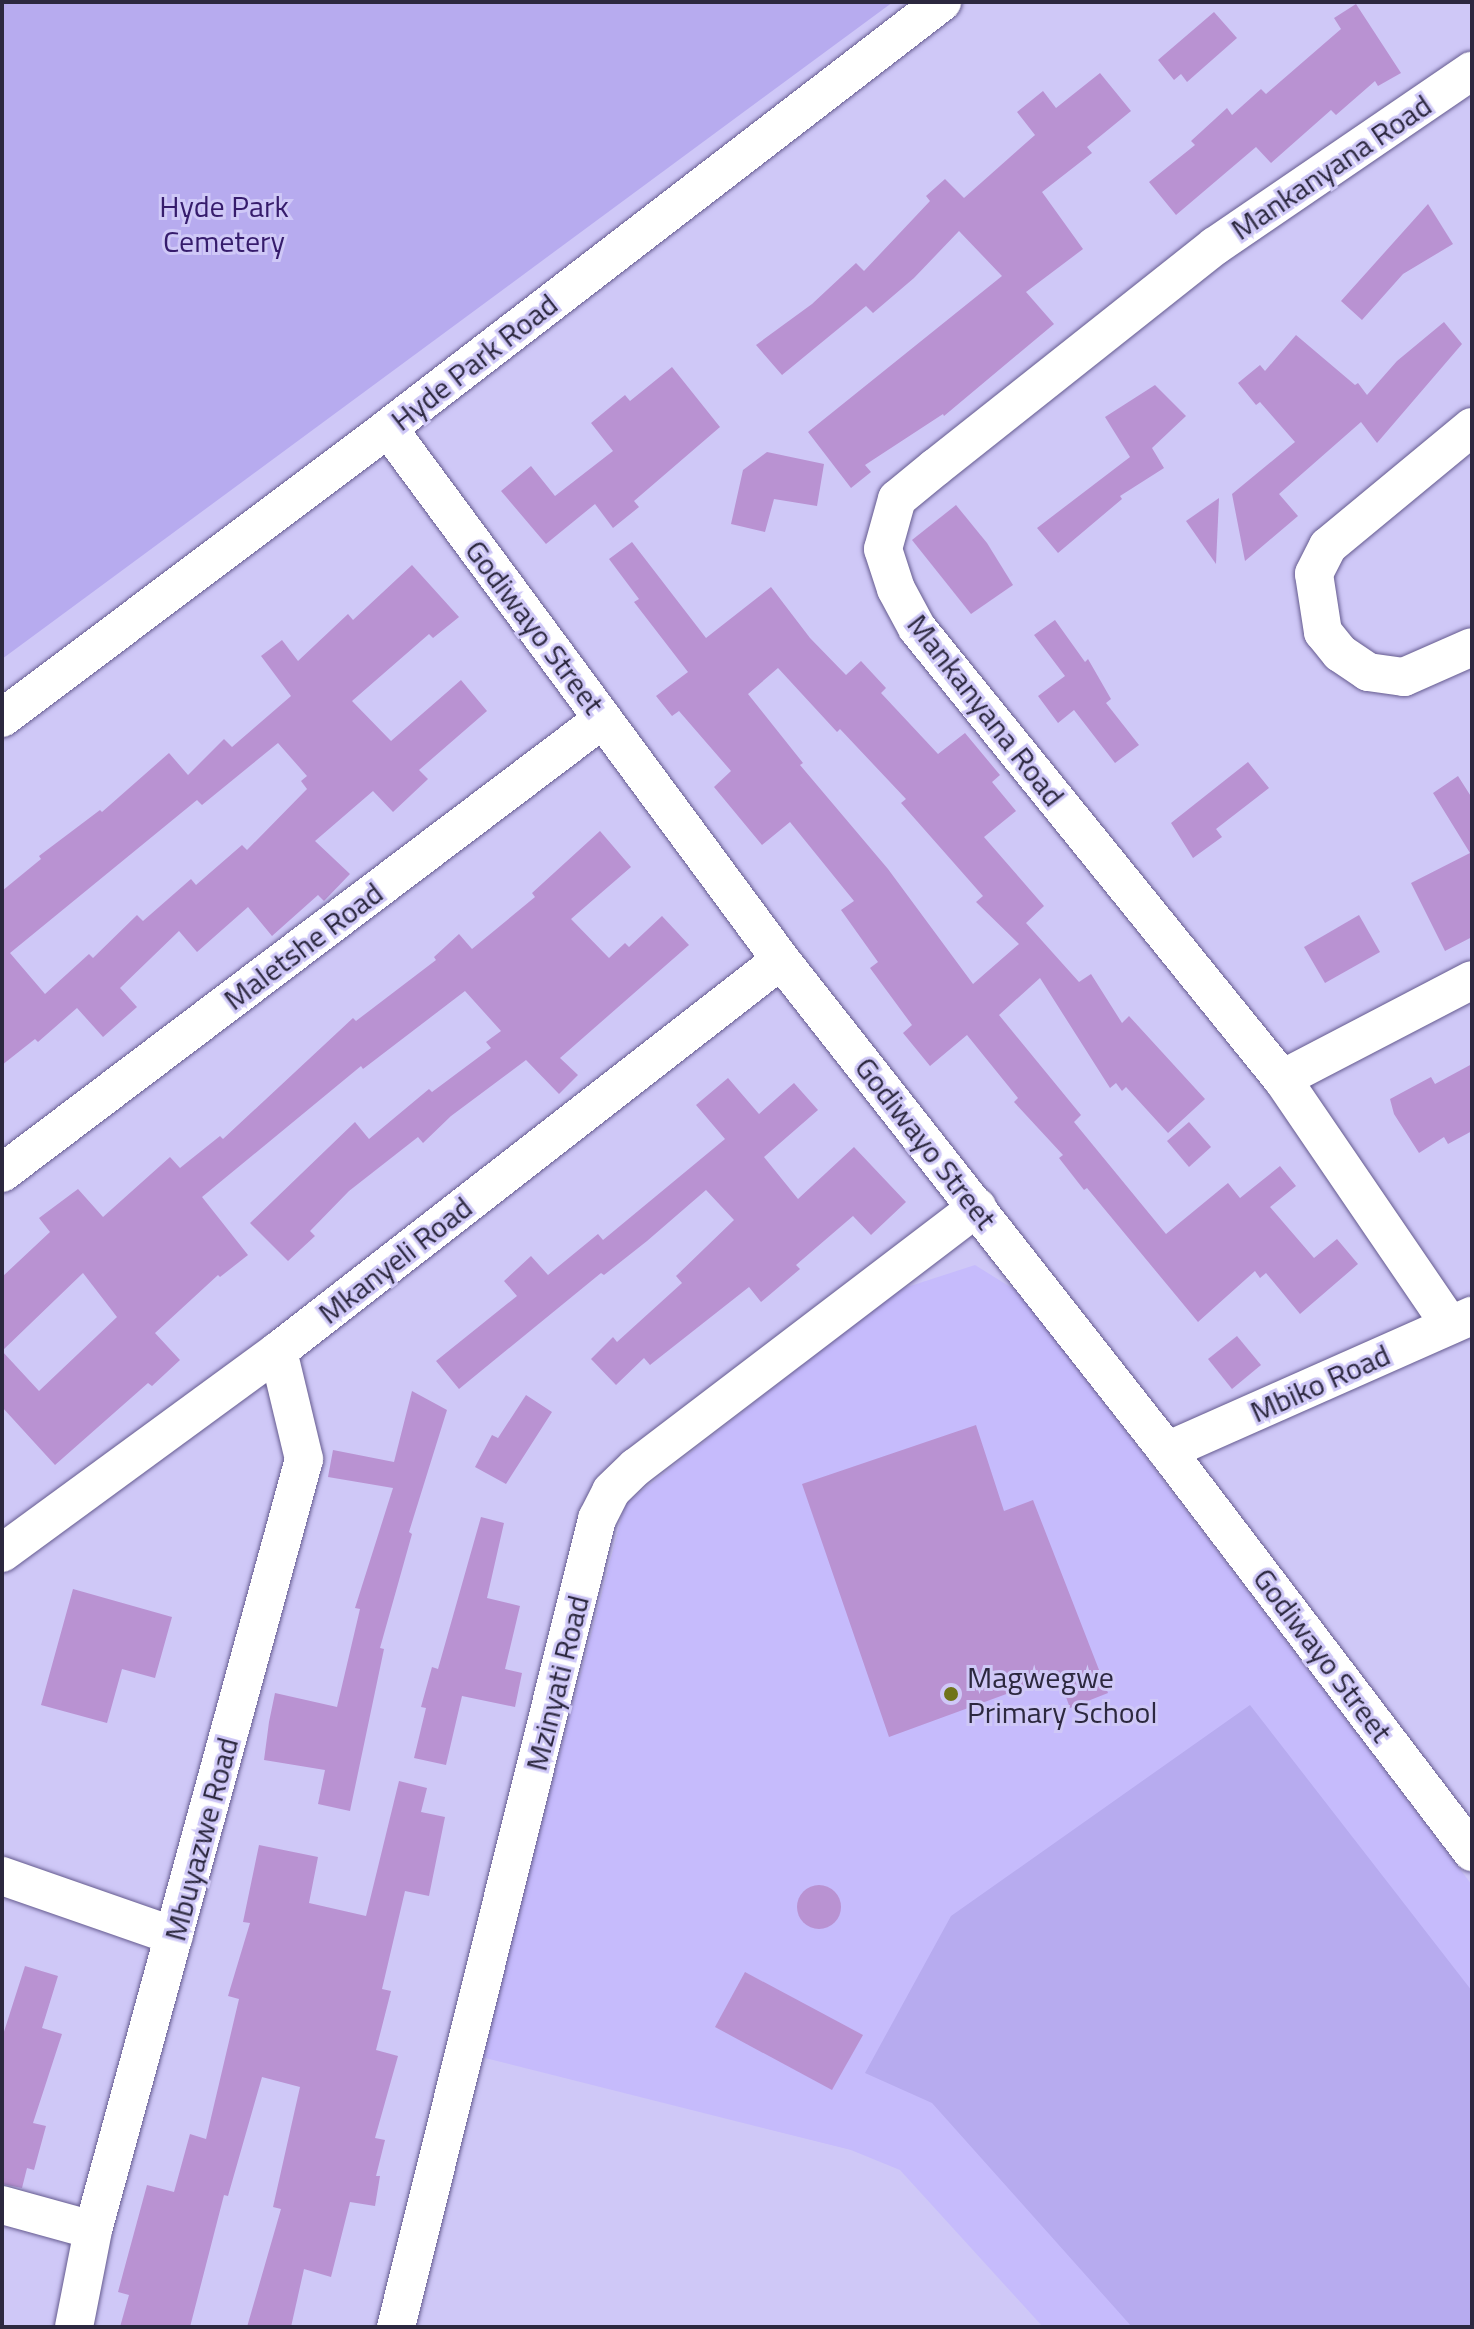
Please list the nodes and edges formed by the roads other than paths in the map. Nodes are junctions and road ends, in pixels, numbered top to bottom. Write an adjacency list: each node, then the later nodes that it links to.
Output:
1 (942, 2): 4 (street, Hyde Park Road)
2 (1472, 71): 10 (street, Mankanyana Road)
3 (1472, 427): 5 (street)
4 (388, 428): 6 (street, Hyde Park Road); 7 (street, Godiwayo Street)
5 (1472, 647)
6 (2, 718)
7 (603, 719): 8 (street, Godiwayo Street); 11 (street, Maletshe Road)
8 (781, 960): 12 (street, Godiwayo Street); 14 (street, Mkanyeli Road)
9 (1472, 980): 10 (street)
10 (1282, 1079): 13 (street, Mankanyana Road)
11 (2, 1173)
12 (977, 1207): 15 (street, Godiwayo Street); 23 (street, Mzinyati Road)
13 (1461, 1320): 15 (street, Mbiko Road)
14 (278, 1351): 16 (street, Mkanyeli Road); 19 (street, Mbuyazwe Road)
15 (1167, 1451): 17 (street, Godiwayo Street)
16 (2, 1553)
17 (1472, 1852)
18 (2, 1876): 19 (street)
19 (174, 1936): 21 (street, Mbuyazwe Road)
20 (2, 2205): 21 (street)
21 (93, 2230): 22 (street, Mbuyazwe Road)
22 (74, 2327)
23 (396, 2327)

